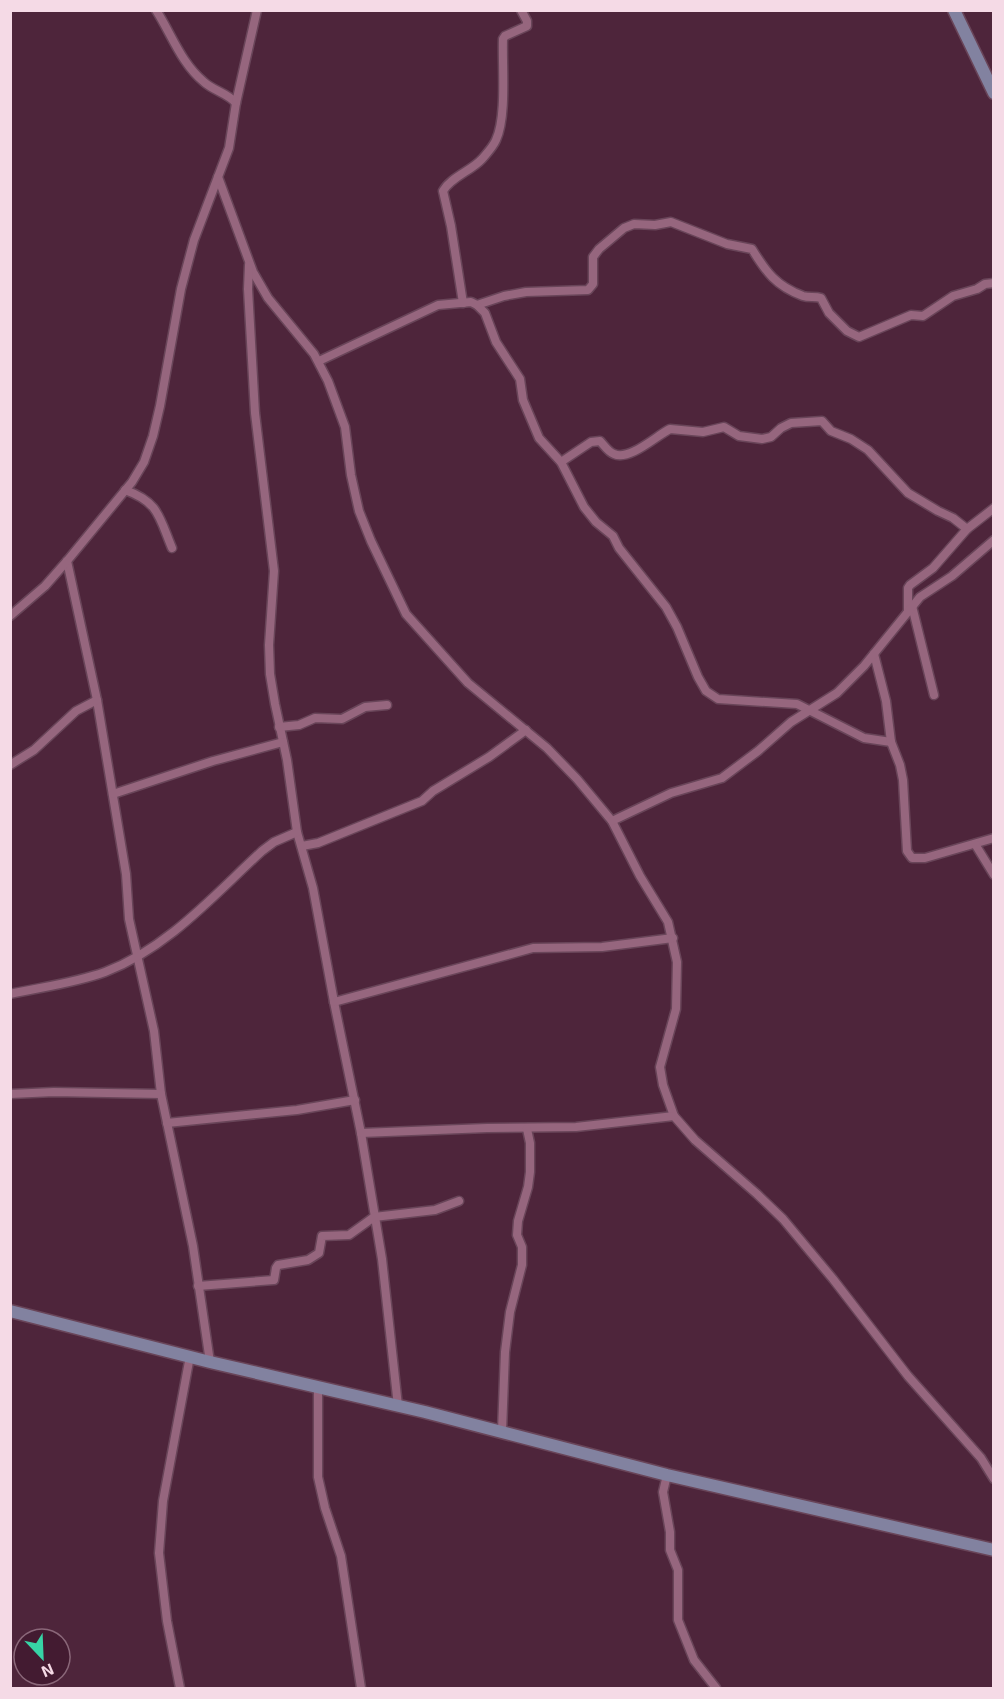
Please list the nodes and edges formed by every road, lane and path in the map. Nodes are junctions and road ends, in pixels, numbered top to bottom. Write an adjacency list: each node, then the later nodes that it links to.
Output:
1 (156, 10): 6 (street)
2 (256, 10): 6 (street)
3 (521, 10): 10 (street)
4 (954, 10): 5 (main road)
5 (993, 93)
6 (236, 103): 7 (street)
7 (218, 177): 8 (street); 14 (street)
8 (249, 262): 12 (street); 27 (street)
9 (993, 283): 11 (street)
10 (463, 303): 11 (street); 12 (street)
11 (477, 305): 13 (street)
12 (319, 362): 28 (street)
13 (561, 462): 16 (street); 26 (street)
14 (125, 490): 18 (street); 19 (street)
15 (993, 507): 16 (street)
16 (968, 529): 20 (street)
17 (993, 540): 20 (street)
18 (172, 548)
19 (67, 561): 21 (street); 24 (street)
20 (910, 609): 22 (street); 23 (street)
21 (10, 616)
22 (874, 654): 26 (street); 30 (street)
23 (934, 695)
24 (97, 700): 31 (street); 32 (street)
25 (387, 705): 27 (street)
26 (811, 710): 30 (street); 33 (street)
27 (279, 727): 29 (street)
28 (526, 730): 33 (street); 37 (street)
29 (283, 742): 32 (street); 34 (street)
30 (891, 742): 36 (street)
31 (10, 765)
32 (113, 794): 40 (street)
33 (612, 821): 39 (street)
34 (297, 832): 37 (street); 40 (street)
35 (993, 838): 36 (street)
36 (975, 844): 38 (street)
37 (302, 846): 42 (street)
38 (993, 875)
39 (673, 938): 42 (street); 46 (street)
40 (137, 957): 41 (street); 44 (street)
41 (10, 994)
42 (334, 1002): 45 (street)
43 (10, 1094): 44 (street)
44 (161, 1094): 47 (street)
45 (355, 1100): 47 (street); 49 (street)
46 (674, 1116): 48 (street); 60 (street)
47 (167, 1123): 52 (street)
48 (527, 1129): 49 (street); 58 (street)
49 (362, 1133): 51 (street)
50 (459, 1201): 51 (street)
51 (374, 1217): 52 (street); 57 (street)
52 (198, 1286): 55 (street)
53 (10, 1311): 54 (main road)
54 (190, 1356): 55 (main road); 62 (street)
55 (210, 1362): 56 (main road)
56 (318, 1388): 57 (main road); 63 (street)
57 (398, 1406): 58 (main road)
58 (502, 1431): 59 (main road)
59 (668, 1475): 61 (main road); 64 (street)
60 (993, 1479)
61 (993, 1550)
62 (180, 1689)
63 (361, 1689)
64 (716, 1689)

